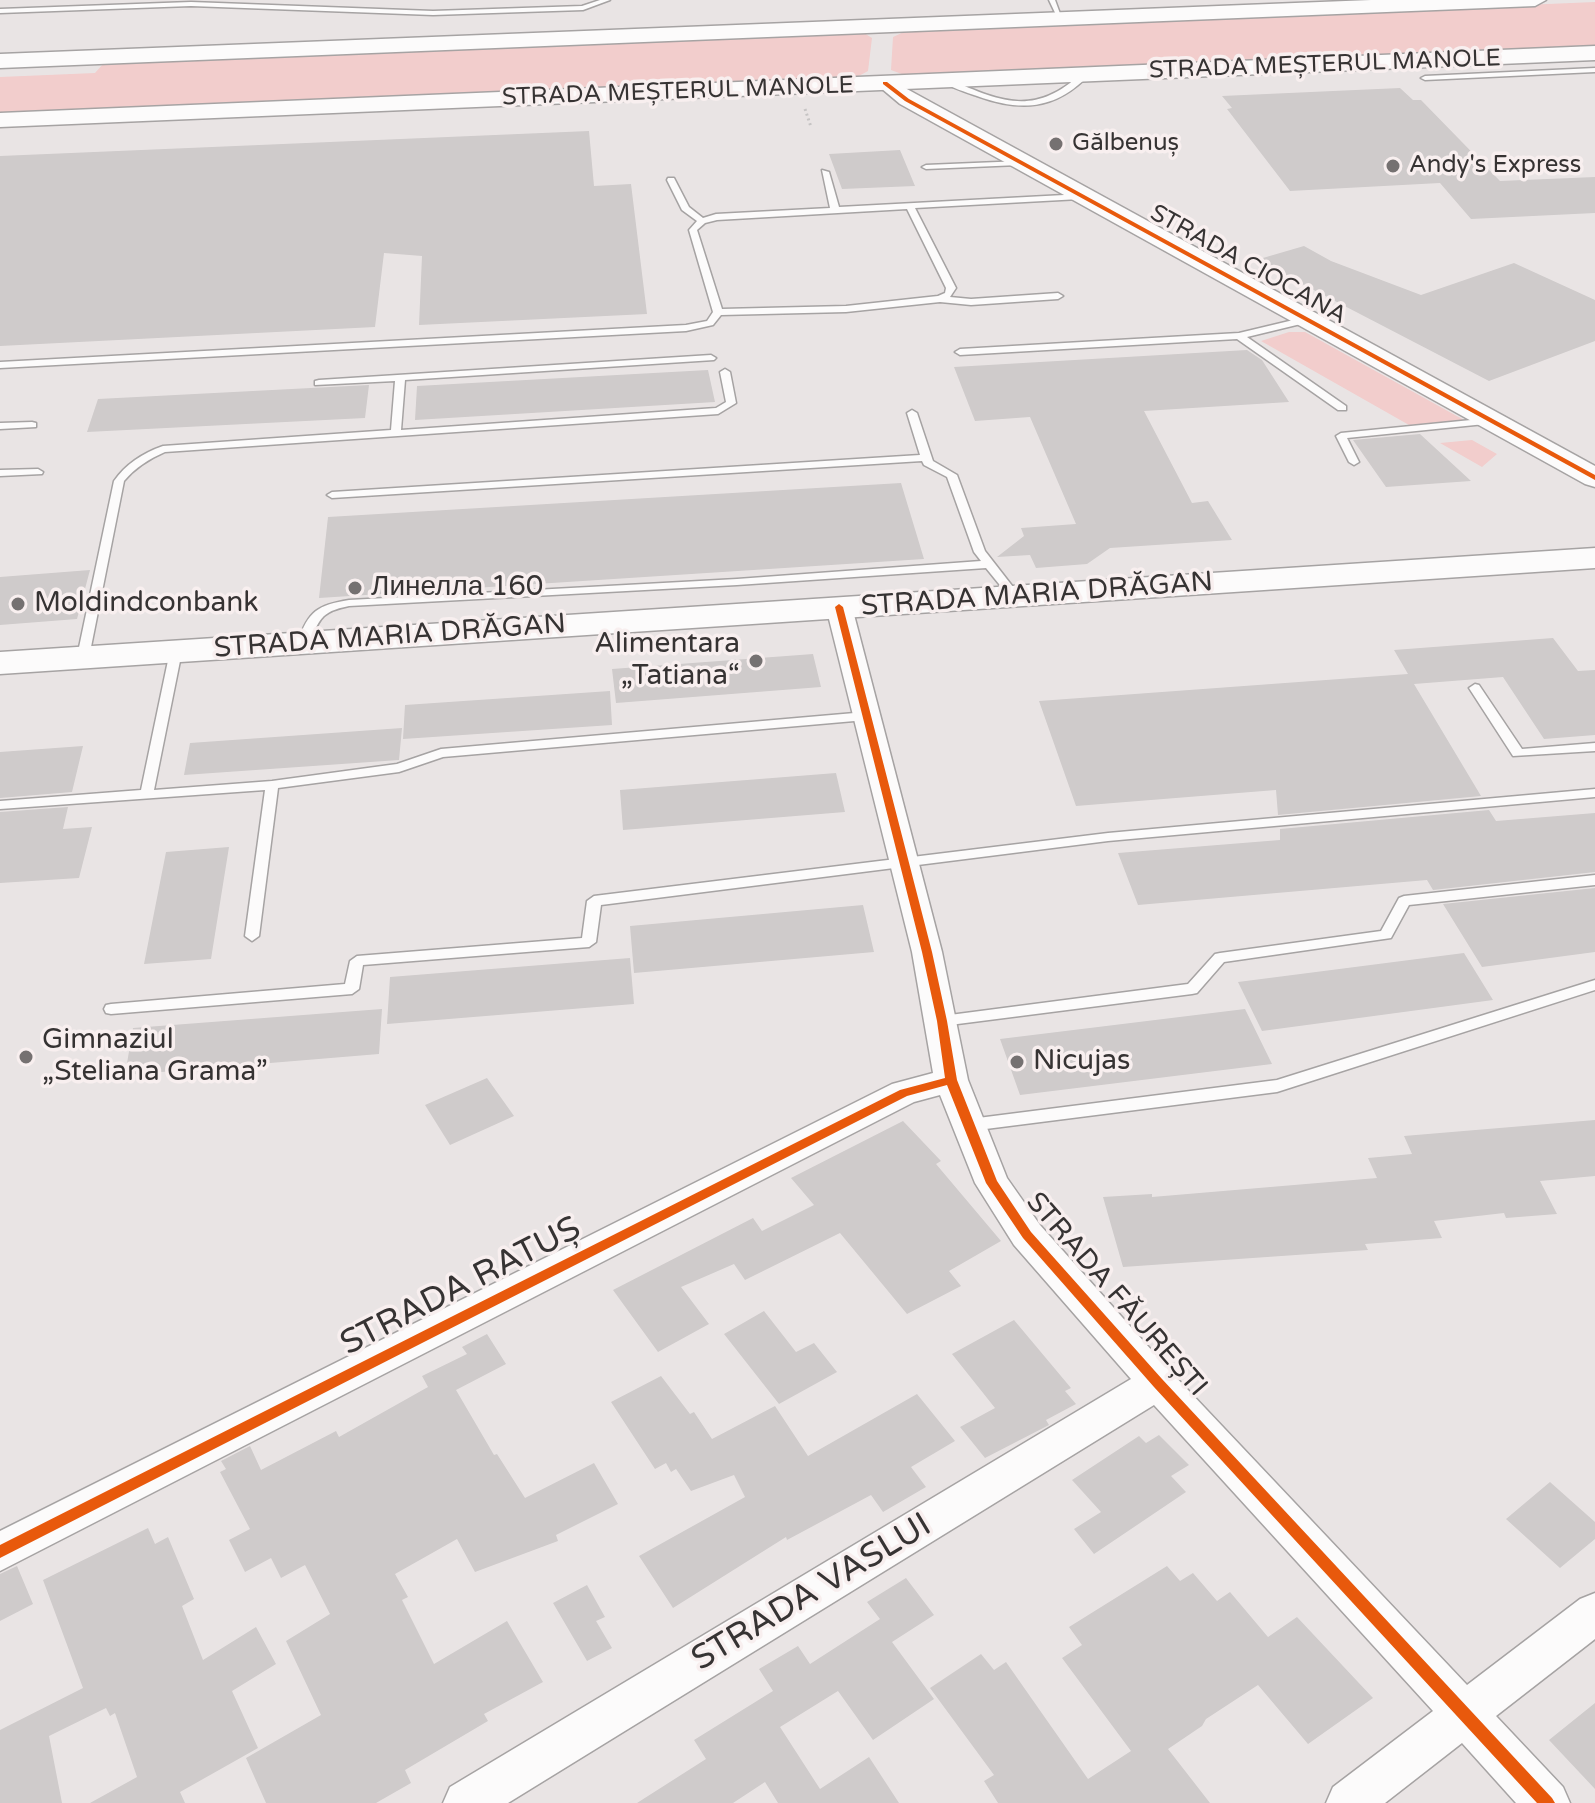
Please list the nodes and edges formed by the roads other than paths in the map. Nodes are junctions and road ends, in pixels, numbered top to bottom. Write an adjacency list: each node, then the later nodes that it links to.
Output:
1 (607, 0): 4 (lane)
2 (1535, 0): 3 (main road, STRADA MEȘTERUL MANOLE)
3 (1056, 9): 5 (main road, STRADA MEȘTERUL MANOLE)
4 (0, 11)
5 (886, 25): 7 (main road, STRADA MEȘTERUL MANOLE); 10 (main road)
6 (1595, 53): 10 (main road, STRADA MEȘTERUL MANOLE)
7 (0, 61)
8 (1595, 70): 9 (lane)
9 (1425, 78)
10 (885, 83): 11 (main road, STRADA MEȘTERUL MANOLE); 12 (street, STRADA CIOCANA)
11 (0, 120)
12 (1019, 163): 13 (lane); 16 (street, STRADA CIOCANA)
13 (926, 167)
14 (825, 172): 18 (lane)
15 (671, 180): 19 (lane)
16 (1080, 196): 17 (lane); 23 (street, STRADA CIOCANA)
17 (910, 206): 18 (lane); 21 (lane)
18 (835, 210): 19 (lane)
19 (702, 221): 22 (lane)
20 (1058, 296): 21 (lane)
21 (940, 299): 22 (lane)
22 (718, 312): 27 (lane)
23 (1306, 320): 24 (lane); 33 (street, STRADA CIOCANA)
24 (1239, 336): 25 (lane); 31 (lane)
25 (960, 352)
26 (711, 358): 29 (lane)
27 (0, 365)
28 (725, 372): 36 (lane)
29 (400, 378): 30 (lane); 36 (lane)
30 (319, 383)
31 (1342, 408)
32 (912, 413): 37 (lane)
33 (1491, 421): 38 (lane); 41 (street, STRADA CIOCANA)
34 (32, 425): 35 (lane)
35 (0, 426)
36 (396, 432): 49 (lane)
37 (927, 458): 42 (lane); 44 (lane)
38 (1354, 462)
39 (38, 472): 40 (lane)
40 (0, 473)
41 (1595, 478)
42 (332, 495)
43 (1595, 558): 45 (main road, STRADA MARIA DRĂGAN)
44 (989, 564): 45 (lane); 47 (lane)
45 (1016, 598): 46 (main road, STRADA MARIA DRĂGAN)
46 (839, 607): 47 (main road, STRADA MARIA DRĂGAN); 52 (street, STRADA FĂUREȘTI)
47 (304, 642): 48 (main road, STRADA MARIA DRĂGAN)
48 (176, 651): 49 (main road, STRADA MARIA DRĂGAN); 56 (lane)
49 (83, 657): 50 (main road, STRADA MARIA DRĂGAN)
50 (0, 663)
51 (1475, 688): 53 (lane)
52 (866, 716): 54 (lane); 58 (street, STRADA FĂUREȘTI)
53 (1595, 747)
54 (272, 785): 56 (lane); 60 (lane)
55 (1595, 793): 58 (lane)
56 (147, 794): 57 (lane)
57 (0, 805)
58 (906, 864): 62 (lane); 63 (street, STRADA FĂUREȘTI)
59 (1595, 880): 63 (lane)
60 (252, 936)
61 (1595, 985): 65 (lane)
62 (111, 1009)
63 (942, 1021): 64 (street, STRADA FĂUREȘTI)
64 (951, 1080): 65 (street, STRADA FĂUREȘTI); 67 (street, STRADA RATUȘ)
65 (967, 1126): 66 (street, STRADA FĂUREȘTI)
66 (1158, 1383): 69 (street, STRADA FĂUREȘTI); 70 (street, STRADA VASLUI)
67 (0, 1552)
68 (1595, 1613): 69 (street)
69 (1465, 1714): 71 (street); 72 (street, STRADA FĂUREȘTI)
70 (466, 1803)
71 (1349, 1803)
72 (1547, 1803)

